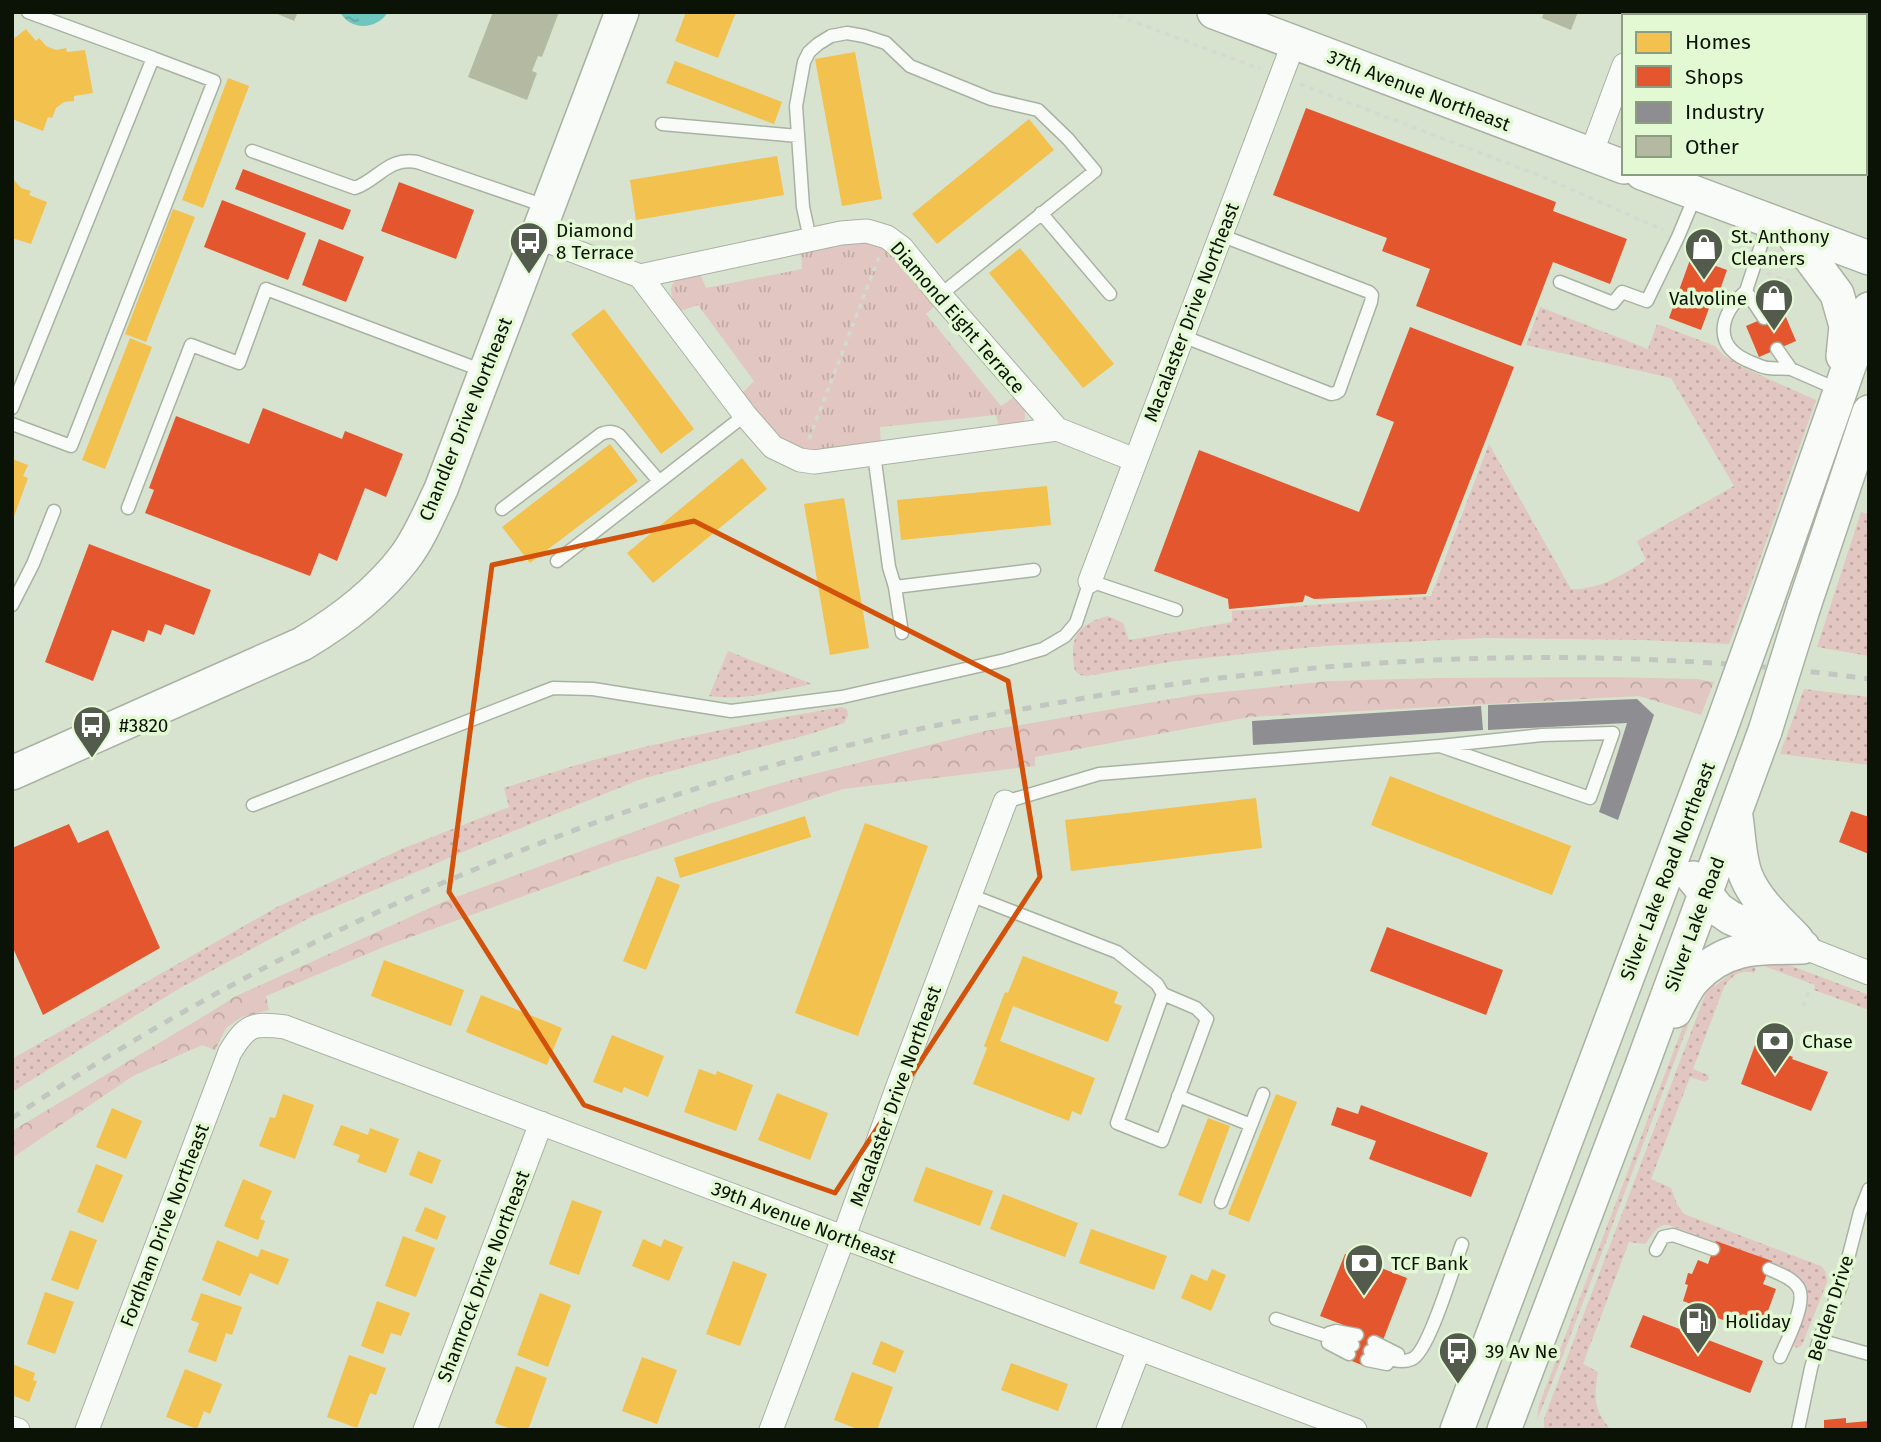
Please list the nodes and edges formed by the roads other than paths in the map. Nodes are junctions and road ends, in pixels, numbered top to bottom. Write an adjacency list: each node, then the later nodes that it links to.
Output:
1 (28, 12): 5 (lane)
2 (622, 12): 14 (main road, Chandler Drive Northeast)
3 (1214, 12): 4 (main road, 37th Avenue Northeast)
4 (1294, 42): 10 (main road, 37th Avenue Northeast); 17 (street, Macalaster Drive Northeast)
5 (153, 58): 33 (lane); 36 (lane)
6 (1622, 70): 10 (street)
7 (662, 124): 8 (lane)
8 (798, 136): 15 (lane); 19 (lane)
9 (253, 151): 14 (lane)
10 (1591, 154): 11 (main road, 37th Avenue Northeast)
11 (1622, 166)
12 (1647, 175): 13 (main road)
13 (1696, 193): 16 (main road); 22 (lane)
14 (548, 207): 18 (main road, Chandler Drive Northeast)
15 (1041, 213): 24 (lane); 25 (lane)
16 (1779, 224): 20 (main road); 23 (lane); 32 (main road)
17 (1220, 235): 28 (street, Macalaster Drive Northeast); 28 (lane)
18 (537, 237): 21 (street); 31 (main road, Chandler Drive Northeast)
19 (810, 239): 21 (street, Diamond Eight Terrace); 25 (street, Diamond Eight Terrace)
20 (1869, 258)
21 (640, 276): 35 (street)
22 (1560, 282)
23 (1746, 291): 27 (lane); 30 (lane)
24 (1110, 294)
25 (940, 295): 37 (street, Diamond Eight Terrace)
26 (1869, 309): 32 (main road, Silver Lake Road Northeast)
27 (1764, 318)
28 (1182, 337): 39 (street, Macalaster Drive Northeast)
29 (1777, 349): 30 (lane)
30 (1791, 369): 32 (lane)
31 (486, 372): 41 (lane); 52 (main road, Chandler Drive Northeast)
32 (1840, 390): 56 (main road, Silver Lake Road Northeast, bridge)
33 (12, 408)
34 (1869, 412): 55 (main road, Silver Lake Road, bridge)
35 (745, 415): 38 (street, Diamond Eight Terrace); 40 (lane)
36 (12, 424)
37 (1057, 429): 38 (street, Diamond Eight Terrace); 39 (street, Diamond Eight Terrace)
38 (874, 454): 47 (lane)
39 (1135, 460): 46 (street, Macalaster Drive Northeast)
40 (659, 481): 42 (lane); 44 (lane)
41 (128, 508)
42 (502, 509)
43 (54, 511): 48 (lane)
44 (557, 561)
45 (1034, 569): 47 (lane)
46 (1090, 581): 49 (lane); 54 (lane)
47 (895, 587): 50 (lane)
48 (12, 606)
49 (1176, 610)
50 (902, 633)
51 (1440, 746): 51 (lane); 53 (lane)
52 (12, 774)
53 (1005, 802): 58 (street, Macalaster Drive Northeast)
54 (253, 805)
55 (1736, 813): 57 (main road, Silver Lake Road); 59 (main road)
56 (1683, 828): 57 (main road); 90 (main road, Silver Lake Road Northeast)
57 (1705, 893): 59 (main road); 63 (main road, Silver Lake Road)
58 (970, 895): 61 (lane); 70 (street, Macalaster Drive Northeast)
59 (1803, 947): 60 (street); 63 (main road)
60 (1869, 973)
61 (1163, 994): 65 (lane); 65 (lane)
62 (251, 1027): 66 (street, 39th Avenue Northeast); 85 (street, Fordham Drive Northeast)
63 (1641, 1068): 82 (main road, Silver Lake Road)
64 (1263, 1094): 67 (lane)
65 (1178, 1096): 67 (lane)
66 (541, 1123): 70 (street, 39th Avenue Northeast); 86 (street, Shamrock Drive Northeast)
67 (1251, 1125): 69 (lane)
68 (1869, 1189): 76 (lane, Belden Drive)
69 (1221, 1202)
70 (844, 1236): 78 (street, 39th Avenue Northeast); 87 (street, Macalaster Drive Northeast)
71 (1462, 1244): 79 (lane)
72 (1713, 1249): 73 (lane)
73 (1656, 1250)
74 (1769, 1269): 81 (lane)
75 (1276, 1319): 77 (lane)
76 (1819, 1340): 80 (lane); 93 (lane, Belden Drive)
77 (1353, 1345)
78 (1139, 1349): 88 (street); 89 (street, 39th Avenue Northeast)
79 (1370, 1351)
80 (1869, 1354)
81 (1780, 1357)
82 (1528, 1366): 91 (main road, Silver Lake Road); 92 (main road)
83 (12, 1428): 84 (street)
84 (18, 1430)
85 (87, 1430)
86 (425, 1430)
87 (771, 1430)
88 (1108, 1430)
89 (1355, 1430)
90 (1457, 1430)
91 (1504, 1430)
92 (1527, 1430)
93 (1798, 1430)

